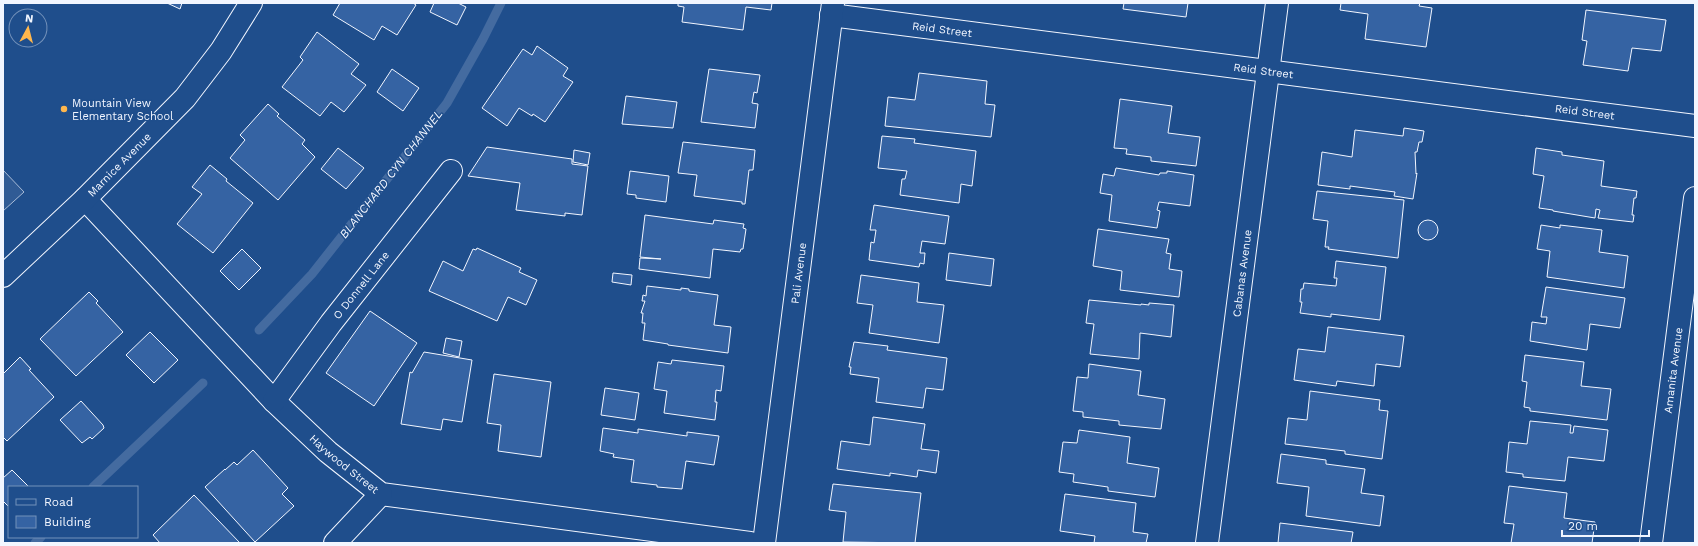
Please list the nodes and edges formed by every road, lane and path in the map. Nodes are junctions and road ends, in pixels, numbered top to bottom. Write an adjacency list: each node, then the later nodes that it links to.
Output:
1 (251, 3): 8 (street, Marnice Avenue)
2 (1277, 3): 4 (street, Cabanas Avenue)
3 (832, 9): 4 (street, Reid Street); 14 (street, Pali Avenue)
4 (1268, 71): 5 (street, Reid Street); 15 (street, Cabanas Avenue)
5 (1695, 126)
6 (451, 172): 10 (street, O Donnell Lane)
7 (1695, 198): 16 (street, Amanita Avenue)
8 (85, 199): 9 (street, Marnice Avenue); 10 (street, Haywood Street)
9 (3, 276)
10 (274, 401): 11 (street, Haywood Street)
11 (381, 494): 12 (street); 13 (street, Haywood Street)
12 (335, 543)
13 (750, 543)
14 (764, 543)
15 (1207, 543)
16 (1651, 543)

